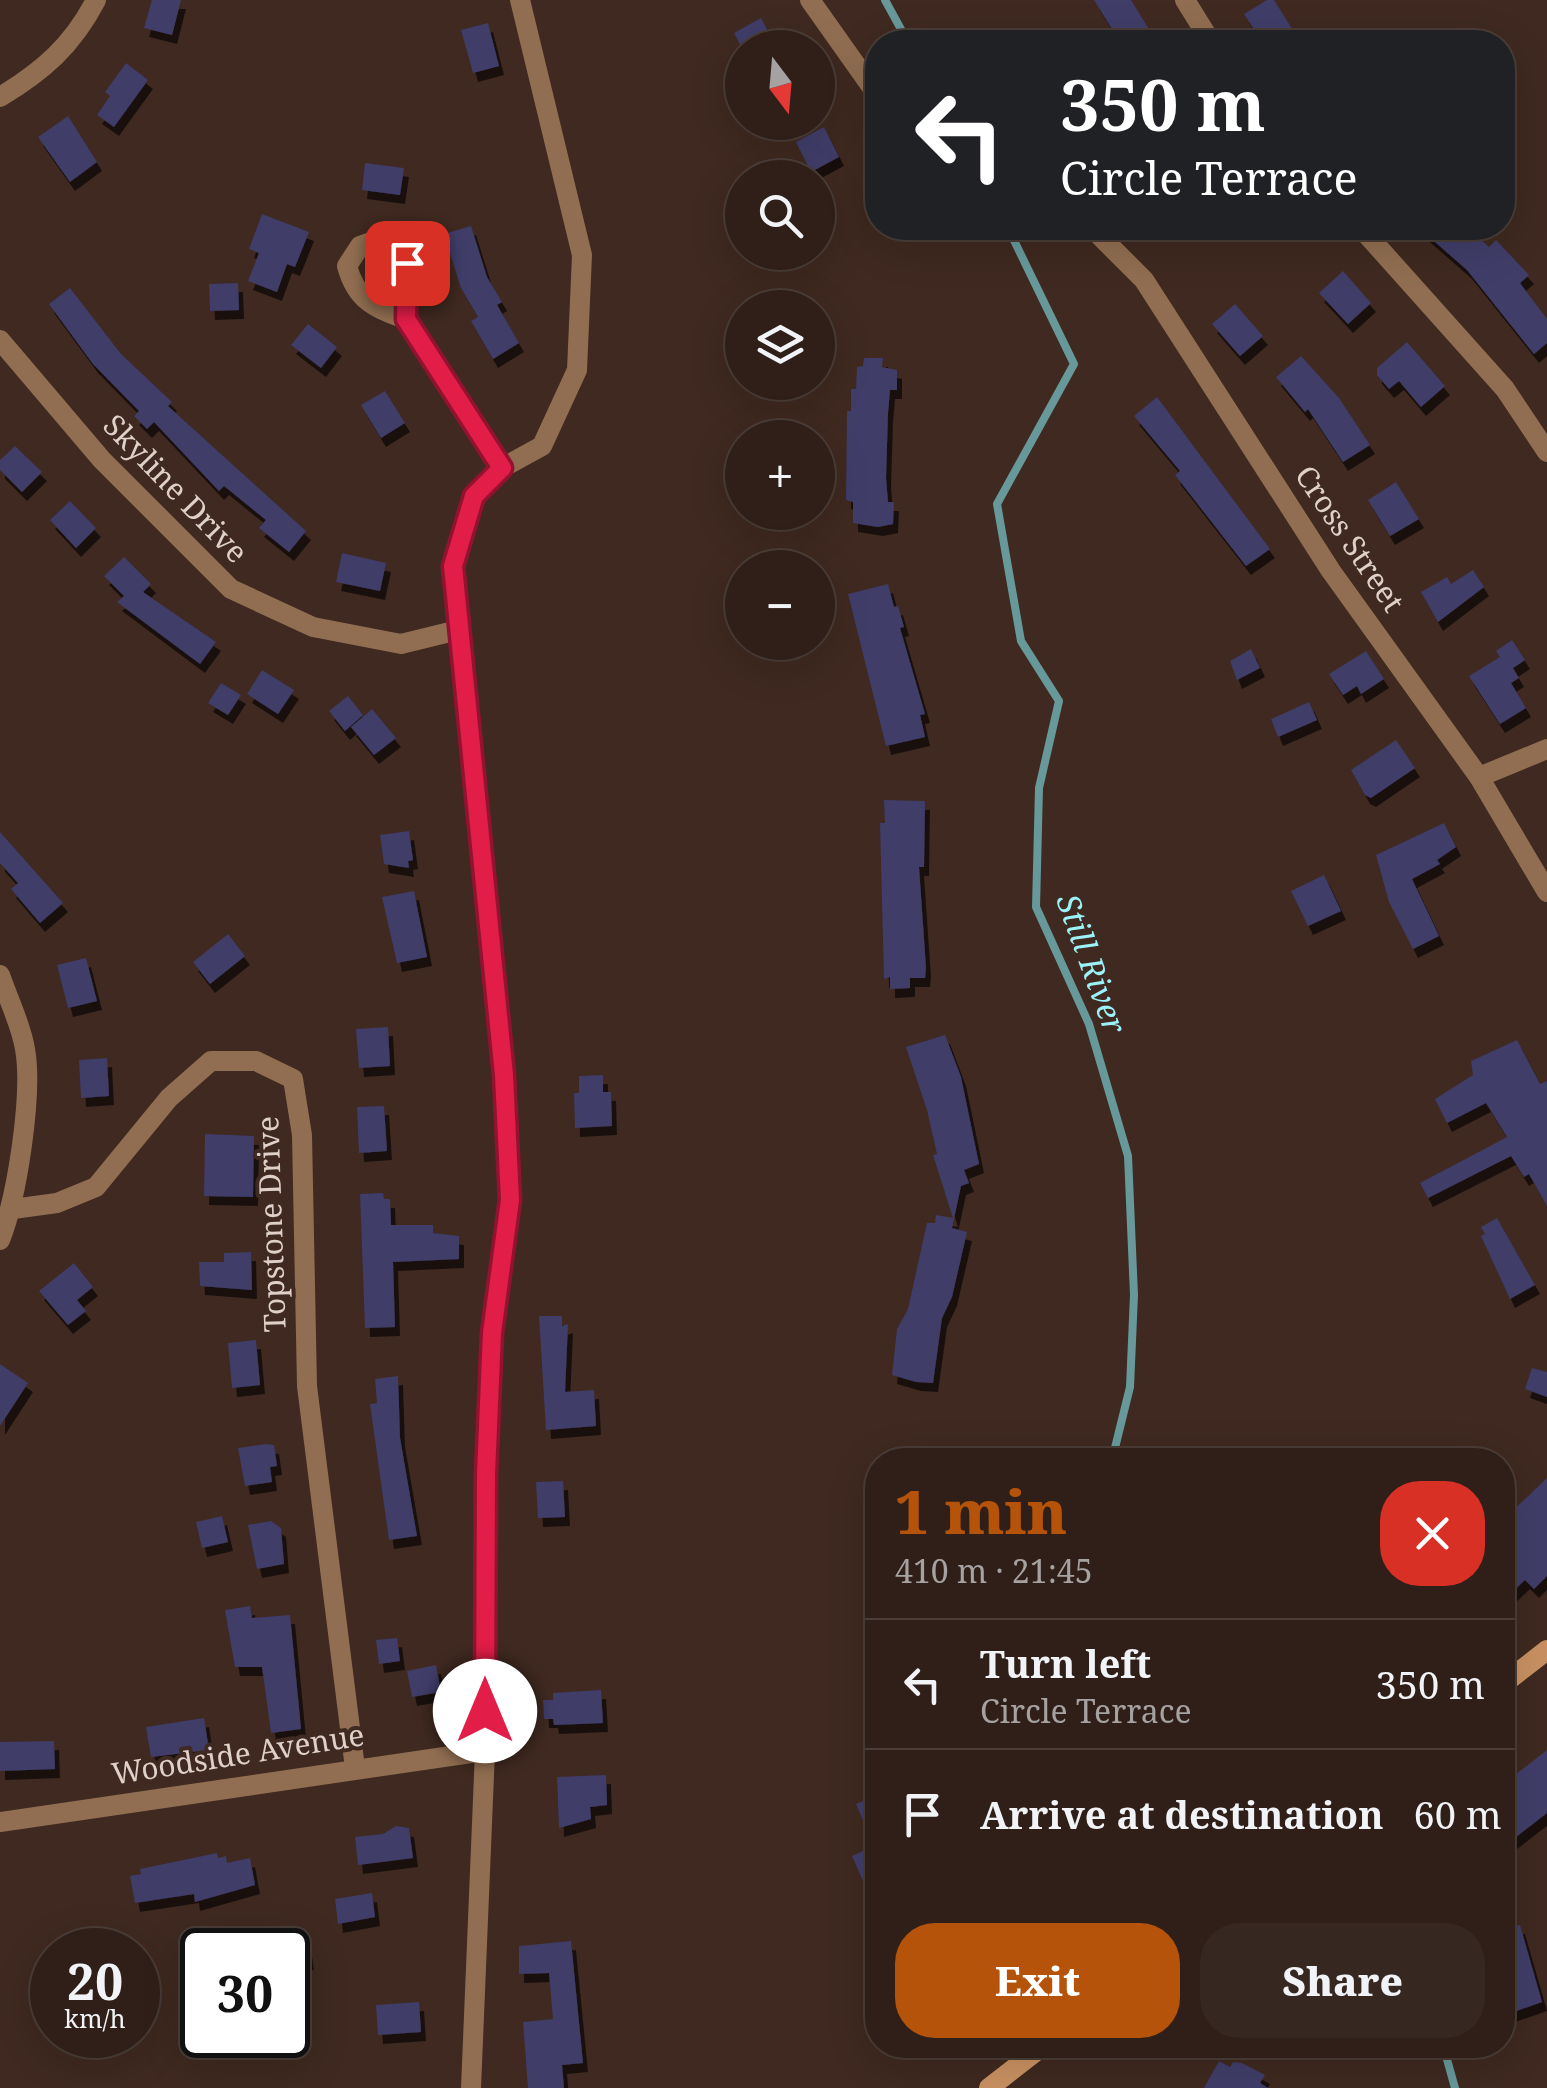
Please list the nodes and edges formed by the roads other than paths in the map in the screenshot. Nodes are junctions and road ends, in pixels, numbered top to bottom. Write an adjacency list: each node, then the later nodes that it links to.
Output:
1 (96, 0): 7 (street)
2 (520, 0): 13 (street)
3 (810, 0): 6 (street)
4 (1185, 0): 5 (street)
5 (1204, 30)
6 (865, 78)
7 (0, 97)
8 (1104, 240): 16 (street, Cross Street)
9 (1372, 240): 12 (street)
10 (406, 319): 13 (street)
11 (0, 340): 14 (street, Skyline Drive)
12 (1547, 452)
13 (502, 468): 14 (street)
14 (458, 630): 23 (street)
15 (1547, 750): 16 (street)
16 (1480, 777): 17 (street, Cross Street)
17 (1547, 892)
18 (0, 975): 19 (street)
19 (13, 1209): 20 (street); 24 (street, Topstone Drive)
20 (0, 1240)
21 (1547, 1650): 22 (main road)
22 (1515, 1675)
23 (485, 1751): 24 (street, Woodside Avenue); 27 (street)
24 (355, 1768): 25 (street, Woodside Avenue)
25 (0, 1822)
26 (1027, 2058): 28 (main road)
27 (471, 2088)
28 (989, 2088)

